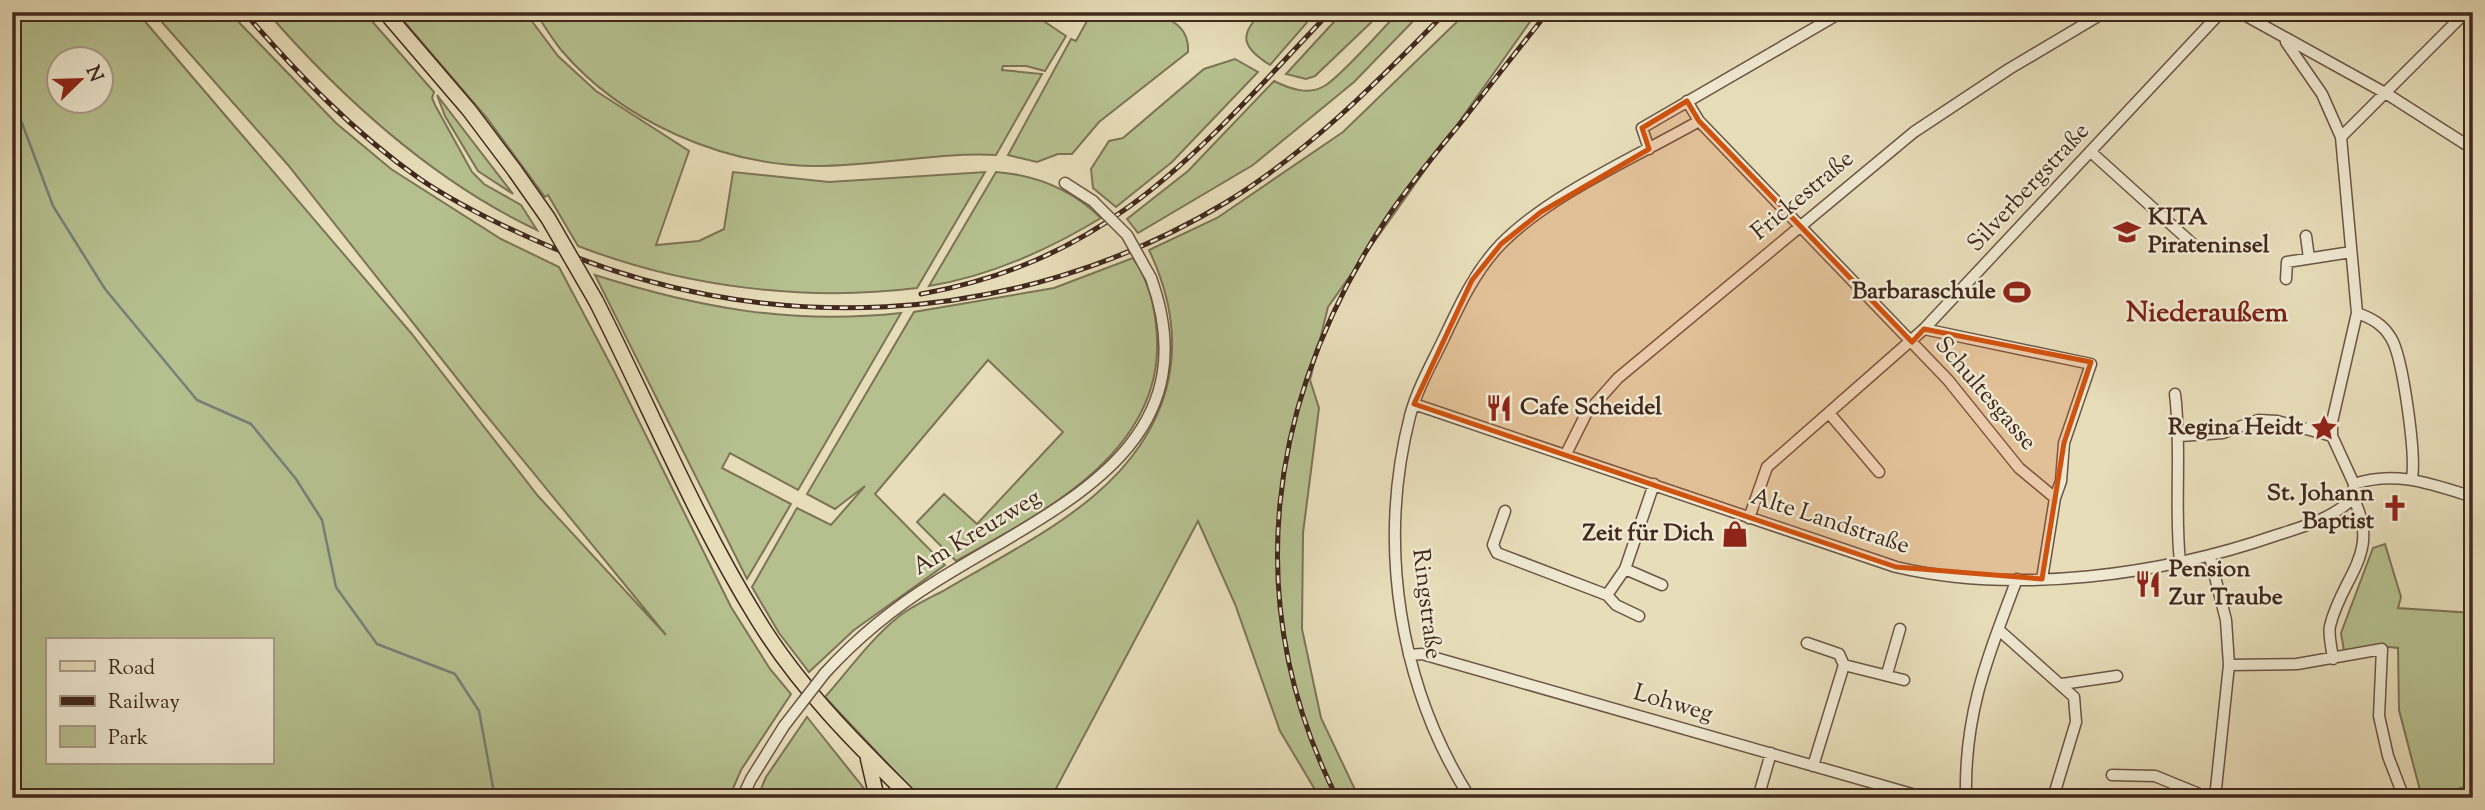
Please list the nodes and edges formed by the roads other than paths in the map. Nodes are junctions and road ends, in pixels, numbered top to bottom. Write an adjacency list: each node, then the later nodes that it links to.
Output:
1 (385, 12): 61 (main road, bridge)
2 (1842, 12): 9 (street)
3 (2105, 12): 16 (street, Frickestraße)
4 (2221, 12): 14 (street, Silverbergstraße)
5 (2239, 12): 7 (street)
6 (2466, 12): 8 (street)
7 (2285, 39): 8 (street); 11 (street)
8 (2387, 94): 11 (street); 13 (street)
9 (1687, 101): 10 (street, Schultesgasse); 12 (street)
10 (1699, 121): 12 (street, Ringstraße); 16 (street, Schultesgasse)
11 (2342, 137): 19 (street)
12 (1650, 149): 26 (street, Ringstraße)
13 (2473, 149)
14 (2092, 153): 18 (street); 23 (street, Silverbergstraße)
15 (1065, 183): 66 (street, Am Kreuzweg, bridge)
16 (1801, 225): 24 (street, Schultesgasse); 30 (street, Frickestraße)
17 (2306, 236): 20 (street)
18 (2195, 246)
19 (2351, 252): 20 (street); 22 (street)
20 (2309, 258): 21 (street)
21 (2286, 279)
22 (2357, 313): 29 (street); 32 (street)
23 (1924, 329): 24 (street, Silverbergstraße); 37 (street)
24 (1912, 342): 27 (street, Silverbergstraße); 37 (street, Schultesgasse)
25 (2175, 394): 28 (street)
26 (1414, 404): 30 (street, Alte Landstraße); 52 (street, Ringstraße)
27 (1829, 413): 31 (street); 40 (street, Silverbergstraße)
28 (2180, 436): 29 (street); 42 (street)
29 (2332, 436): 34 (street)
30 (1566, 454): 33 (street, Alte Landstraße)
31 (1879, 472)
32 (2412, 478): 34 (street); 36 (street)
33 (1654, 484): 40 (street, Alte Landstraße); 43 (street)
34 (2354, 484): 38 (street)
35 (2473, 484): 36 (street)
36 (2472, 496)
37 (2055, 498): 45 (street)
38 (2353, 498): 41 (street, Alte Landstraße); 53 (street)
39 (1505, 511): 47 (street)
40 (1749, 517): 44 (street, Alte Landstraße)
41 (2210, 557): 42 (street, Alte Landstraße); 55 (street)
42 (2180, 562): 45 (street, Alte Landstraße)
43 (1625, 569): 46 (street); 47 (street)
44 (2017, 579): 45 (street, Alte Landstraße); 50 (street)
45 (2042, 579)
46 (1662, 585)
47 (1607, 594): 48 (street)
48 (1639, 616)
49 (1900, 629): 56 (street)
50 (1999, 630): 59 (street); 72 (street)
51 (1807, 643): 54 (street)
52 (1409, 655): 60 (street, Lohweg); 69 (street, Ringstraße)
53 (2333, 659): 55 (street); 76 (street)
54 (1844, 665): 56 (street); 64 (street)
55 (2229, 665): 75 (street)
56 (1887, 674): 58 (street)
57 (2117, 676): 59 (street)
58 (1904, 680)
59 (2062, 684): 62 (street)
60 (1771, 753): 64 (street, Lohweg); 70 (street)
61 (866, 754): 67 (main road); 68 (main road)
62 (2066, 754): 63 (street); 73 (street)
63 (2078, 757)
64 (1813, 766): 71 (street, Lohweg)
65 (2112, 775): 74 (street)
66 (742, 798)
67 (877, 798)
68 (911, 798)
69 (1470, 798)
70 (1758, 798)
71 (1926, 798)
72 (1966, 798)
73 (2053, 798)
74 (2209, 798)
75 (2215, 798)
76 (2404, 798)

